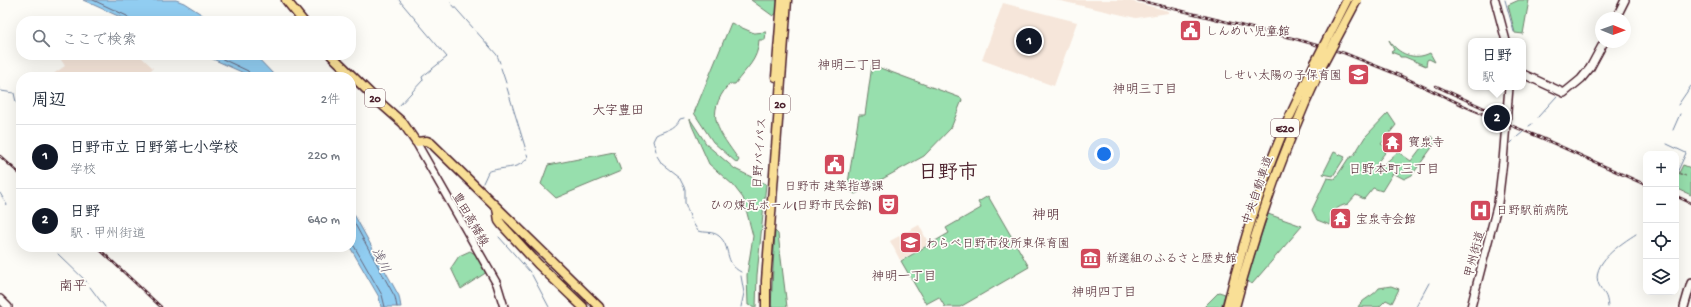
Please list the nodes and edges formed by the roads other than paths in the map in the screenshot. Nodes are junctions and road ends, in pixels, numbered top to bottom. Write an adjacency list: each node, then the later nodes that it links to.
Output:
1 (286, 0): 9 (highway)
2 (782, 0): 22 (highway, 日野バイパス / 20)
3 (787, 0): 22 (highway, 日野バイパス / 20)
4 (1347, 0): 13 (highway, 中央自動車道 / E20, bridge)
5 (1357, 0): 13 (highway, 中央自動車道 / E20, bridge)
6 (1496, 0): 10 (main road)
7 (1625, 0): 8 (main road)
8 (1619, 12)
9 (299, 16)
10 (1505, 38)
11 (1601, 48): 15 (main road)
12 (336, 60): 14 (highway, 20)
13 (1318, 64): 20 (highway, 中央自動車道 / E20)
14 (349, 72)
15 (1526, 75)
16 (356, 79): 18 (highway, 20)
17 (1508, 90): 32 (main road, 甲州街道)
18 (416, 142): 19 (highway); 25 (main road, 豊田高幡線)
19 (496, 208): 26 (highway); 27 (highway)
20 (1239, 275): 30 (highway, 中央自動車道 / E20); 31 (highway, 中央自動車道 / E20)
21 (1691, 283): 33 (main road)
22 (764, 295): 28 (highway, 日野バイパス / 20); 29 (highway, 日野バイパス / 20)
23 (0, 300): 24 (main road)
24 (8, 307)
25 (504, 307)
26 (583, 307)
27 (599, 307)
28 (761, 307)
29 (766, 307)
30 (1227, 307)
31 (1235, 307)
32 (1471, 307)
33 (1684, 307)

